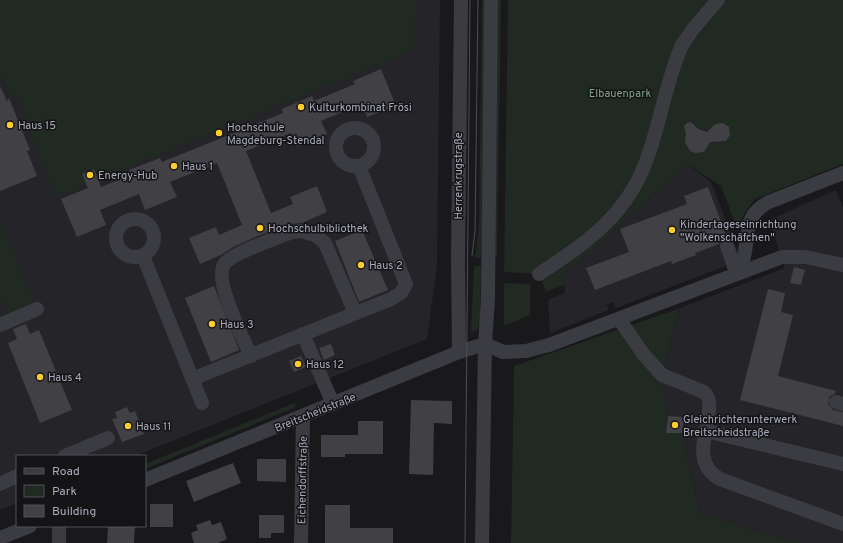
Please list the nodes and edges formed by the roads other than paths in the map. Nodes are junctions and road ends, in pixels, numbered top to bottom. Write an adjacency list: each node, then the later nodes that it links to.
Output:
1 (461, 0): 17 (street, Herrenkrugstraße)
2 (491, 0): 16 (street)
3 (718, 0): 9 (street)
4 (360, 166): 12 (street)
5 (843, 174): 10 (street)
6 (727, 246): 10 (street)
7 (143, 256): 19 (street)
8 (843, 265): 10 (street)
9 (539, 274)
10 (734, 274): 13 (street)
11 (37, 309): 14 (street)
12 (355, 313): 15 (street); 18 (street)
13 (620, 319): 16 (street); 23 (street)
14 (0, 324)
15 (303, 334): 18 (street); 21 (street)
16 (485, 344): 17 (street, Breitscheidstraße); 36 (street)
17 (460, 352): 21 (street, Breitscheidstraße)
18 (251, 356): 19 (street)
19 (192, 379): 20 (street)
20 (202, 403)
21 (333, 404): 22 (street, Breitscheidstraße)
22 (303, 416): 28 (street, Breitscheidstraße); 35 (street, Eichendorffstraße)
23 (706, 431): 26 (street); 30 (street)
24 (108, 438): 25 (street)
25 (67, 455)
26 (843, 464)
27 (16, 476): 29 (street)
28 (146, 480)
29 (0, 484)
30 (843, 524)
31 (28, 527): 33 (street)
32 (59, 527): 34 (street)
33 (0, 538)
34 (59, 543)
35 (302, 543)
36 (482, 543)

